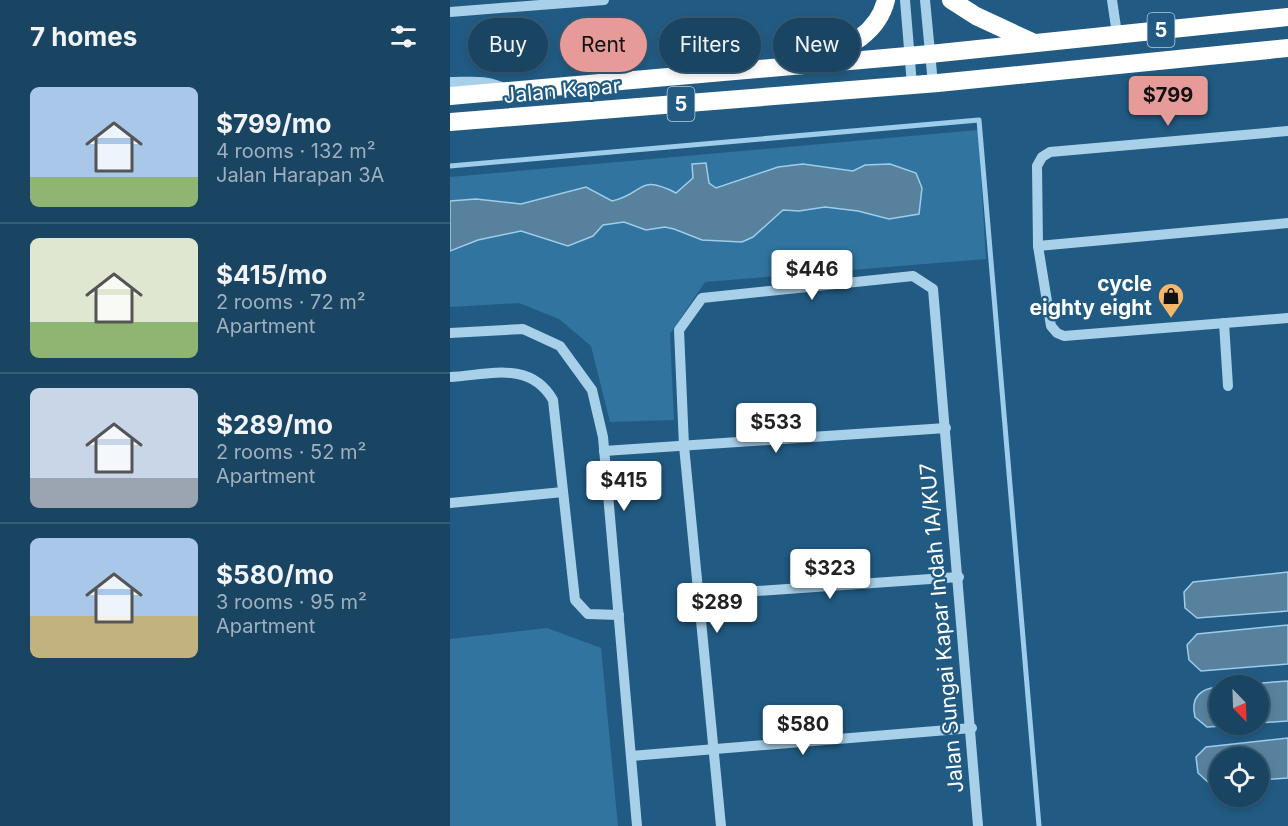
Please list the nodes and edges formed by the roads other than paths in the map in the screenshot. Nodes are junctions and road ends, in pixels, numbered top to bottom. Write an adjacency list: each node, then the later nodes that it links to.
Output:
1 (604, 0): 7 (street)
2 (886, 0): 11 (highway)
3 (905, 0): 15 (street)
4 (925, 0): 14 (street)
5 (951, 0): 12 (highway)
6 (1112, 0): 10 (street)
7 (510, 4): 8 (street)
8 (450, 12)
9 (1288, 16): 10 (highway, Jalan Kapar / 5)
10 (1117, 34): 12 (highway, Jalan Kapar / 5)
11 (860, 39)
12 (1034, 43): 14 (highway, Jalan Kapar / 5)
13 (1288, 48): 19 (highway, Jalan Kapar / 5)
14 (930, 54): 15 (highway, Jalan Kapar / 5); 19 (street)
15 (909, 56): 16 (highway, Jalan Kapar / 5); 20 (street)
16 (860, 60)
17 (773, 68): 21 (highway, Jalan Kapar / 5)
18 (450, 82): 21 (street)
19 (933, 84): 20 (highway, Jalan Kapar / 5)
20 (912, 85): 23 (highway, Jalan Kapar / 5)
21 (508, 91): 22 (highway, Jalan Kapar / 5)
22 (450, 96)
23 (450, 122)
24 (1288, 131): 26 (street)
25 (1288, 223): 26 (street)
26 (1038, 246): 28 (street)
27 (1288, 318): 28 (street)
28 (1224, 323): 31 (street)
29 (450, 333): 34 (street)
30 (450, 377): 35 (street)
31 (1228, 386)
32 (946, 428): 33 (street); 33 (street, Jalan Sungai Kapar Indah 1A/KU7); 37 (street, Jalan Sungai Kapar Indah 1A/KU7)
33 (684, 446): 34 (street); 38 (street)
34 (604, 451): 39 (street)
35 (563, 492): 36 (street); 39 (street)
36 (450, 502)
37 (958, 577): 38 (street); 40 (street, Jalan Sungai Kapar Indah 1A/KU7)
38 (699, 595): 41 (street)
39 (619, 615): 42 (street)
40 (972, 728): 41 (street); 45 (street, Jalan Sungai Kapar Indah 1A/KU7)
41 (714, 749): 42 (street); 44 (street)
42 (631, 756): 43 (street)
43 (637, 826)
44 (721, 826)
45 (978, 826)

